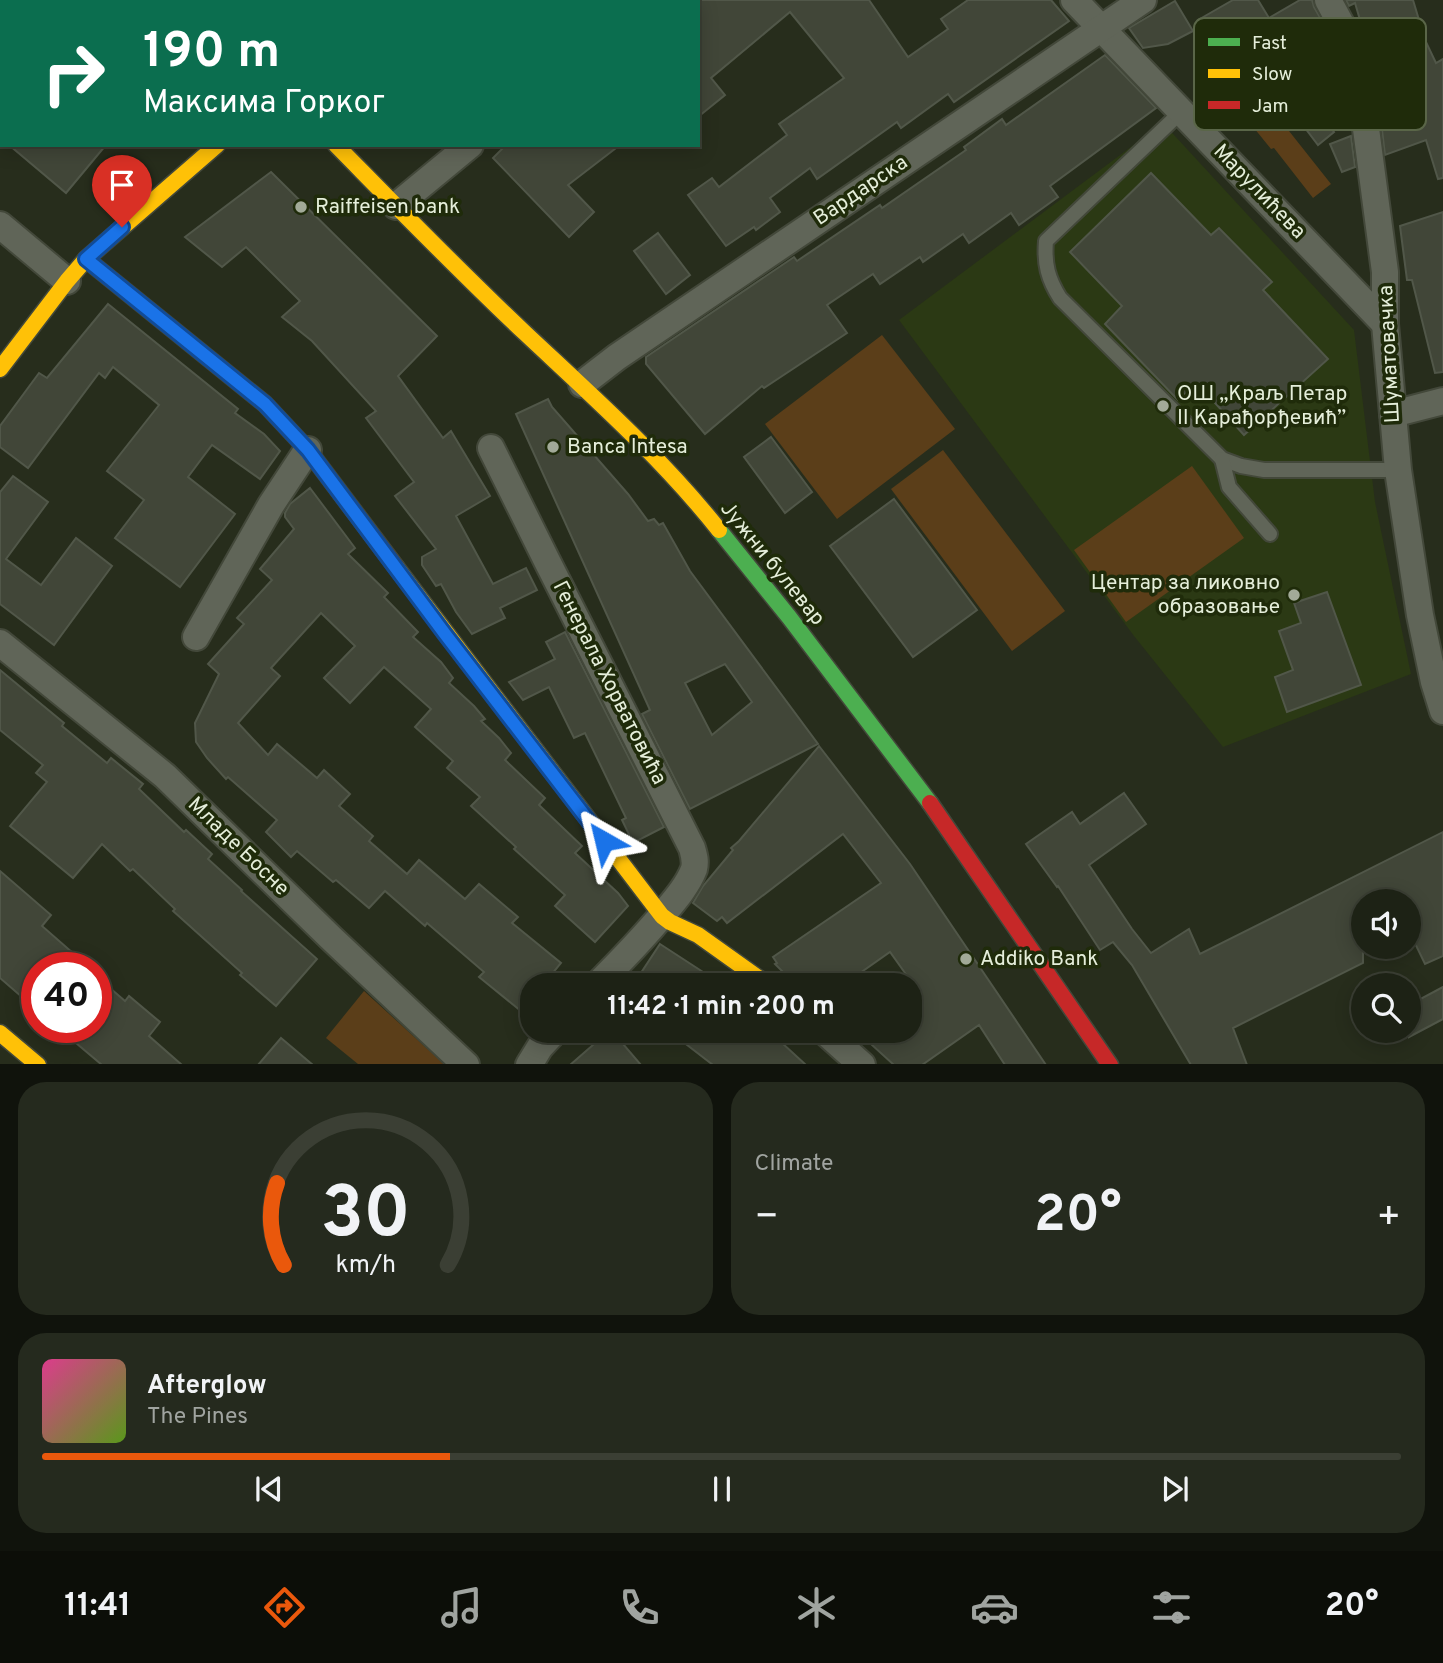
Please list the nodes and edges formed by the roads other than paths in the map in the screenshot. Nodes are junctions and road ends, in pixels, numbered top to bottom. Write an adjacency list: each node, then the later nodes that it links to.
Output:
1 (1074, 0): 5 (street, Марулићева)
2 (1143, 0): 5 (street, Вардарска)
3 (1328, 0): 4 (street, Шуматовачка)
4 (1338, 18)
5 (1101, 28): 6 (street, Марулићева); 19 (street, Вардарска)
6 (1181, 112): 7 (street, Марулићева); 24 (lane)
7 (1194, 126)
8 (1198, 130): 17 (street, Марулићева)
9 (1366, 130): 17 (street, Шуматовачка)
10 (215, 147): 15 (main road)
11 (337, 147): 13 (main road, Јужни булевар)
12 (468, 147): 13 (street)
13 (396, 206): 19 (main road, Јужни булевар)
14 (0, 225): 16 (street)
15 (86, 259): 16 (main road); 23 (main road)
16 (67, 281): 18 (main road)
17 (1385, 324): 21 (street, Шуматовачка)
18 (0, 369)
19 (582, 384): 40 (main road, Јужни булевар)
20 (1443, 401): 21 (street)
21 (1393, 414): 25 (street, Шуматовачка)
22 (491, 448): 30 (street, Генерала Хорватовића)
23 (308, 450): 27 (street); 30 (main road)
24 (1222, 459): 25 (lane); 26 (lane)
25 (1398, 470): 29 (street, Шуматовачка)
26 (1270, 534)
27 (196, 638)
28 (0, 643): 37 (street, Младе Босне)
29 (1443, 711)
30 (662, 915): 31 (street, Генерала Хорватовића); 32 (main road)
31 (608, 973)
32 (759, 973)
33 (0, 1033): 36 (main road)
34 (544, 1043): 38 (street)
35 (837, 1043): 39 (street)
36 (37, 1064)
37 (465, 1064)
38 (530, 1064)
39 (861, 1064)
40 (1109, 1064)

